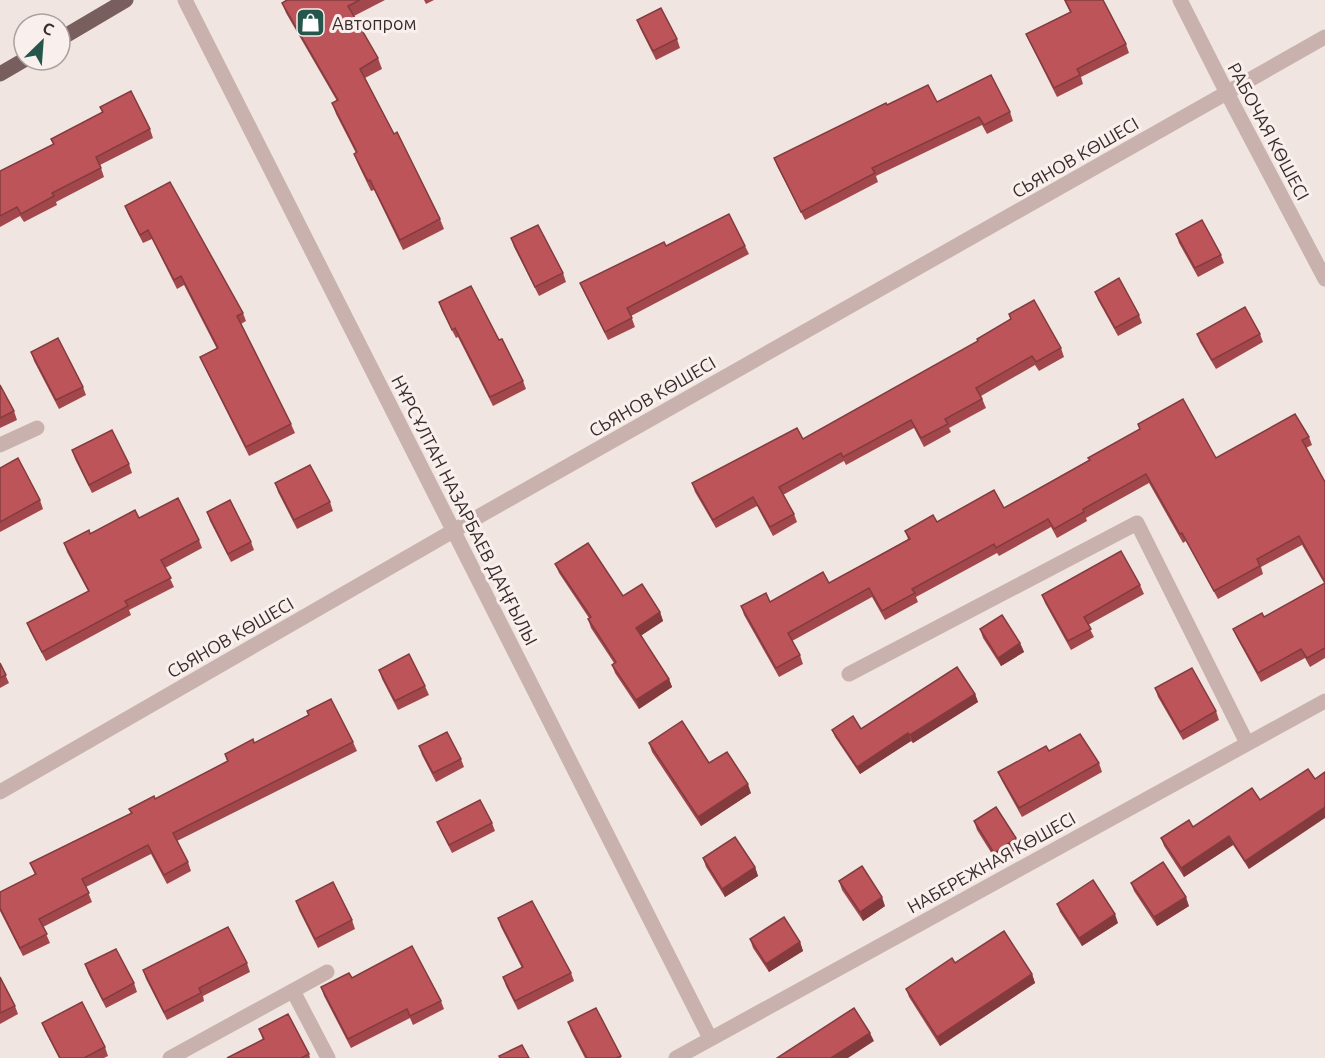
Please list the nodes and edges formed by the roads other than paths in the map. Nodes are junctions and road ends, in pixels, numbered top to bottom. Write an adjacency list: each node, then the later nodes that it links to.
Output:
1 (126, 0): 4 (main road)
2 (185, 0): 10 (street, НҰРСҰЛТАН НАЗАРБАЕВ ДАҢҒЫЛЫ)
3 (1180, 0): 6 (street, РАБОЧАЯ КӨШЕСІ)
4 (72, 32)
5 (1325, 37): 6 (street, СЬЯНОВ КӨШЕСІ)
6 (1227, 93): 7 (street, РАБОЧАЯ КӨШЕСІ); 10 (street, СЬЯНОВ КӨШЕСІ)
7 (1325, 279)
8 (37, 428): 9 (street)
9 (0, 445)
10 (453, 531): 14 (street, СЬЯНОВ КӨШЕСІ); 17 (street, НҰРСҰЛТАН НАЗАРБАЕВ ДАҢҒЫЛЫ)
11 (849, 674): 13 (street)
12 (1325, 701): 13 (street, НАБЕРЕЖНАЯ КӨШЕСІ)
13 (1247, 743): 17 (street, НАБЕРЕЖНАЯ КӨШЕСІ)
14 (0, 792)
15 (327, 972): 16 (street)
16 (293, 991): 18 (street); 19 (street)
17 (710, 1038): 20 (street, НАБЕРЕЖНАЯ КӨШЕСІ)
18 (170, 1058)
19 (328, 1058)
20 (676, 1058)

